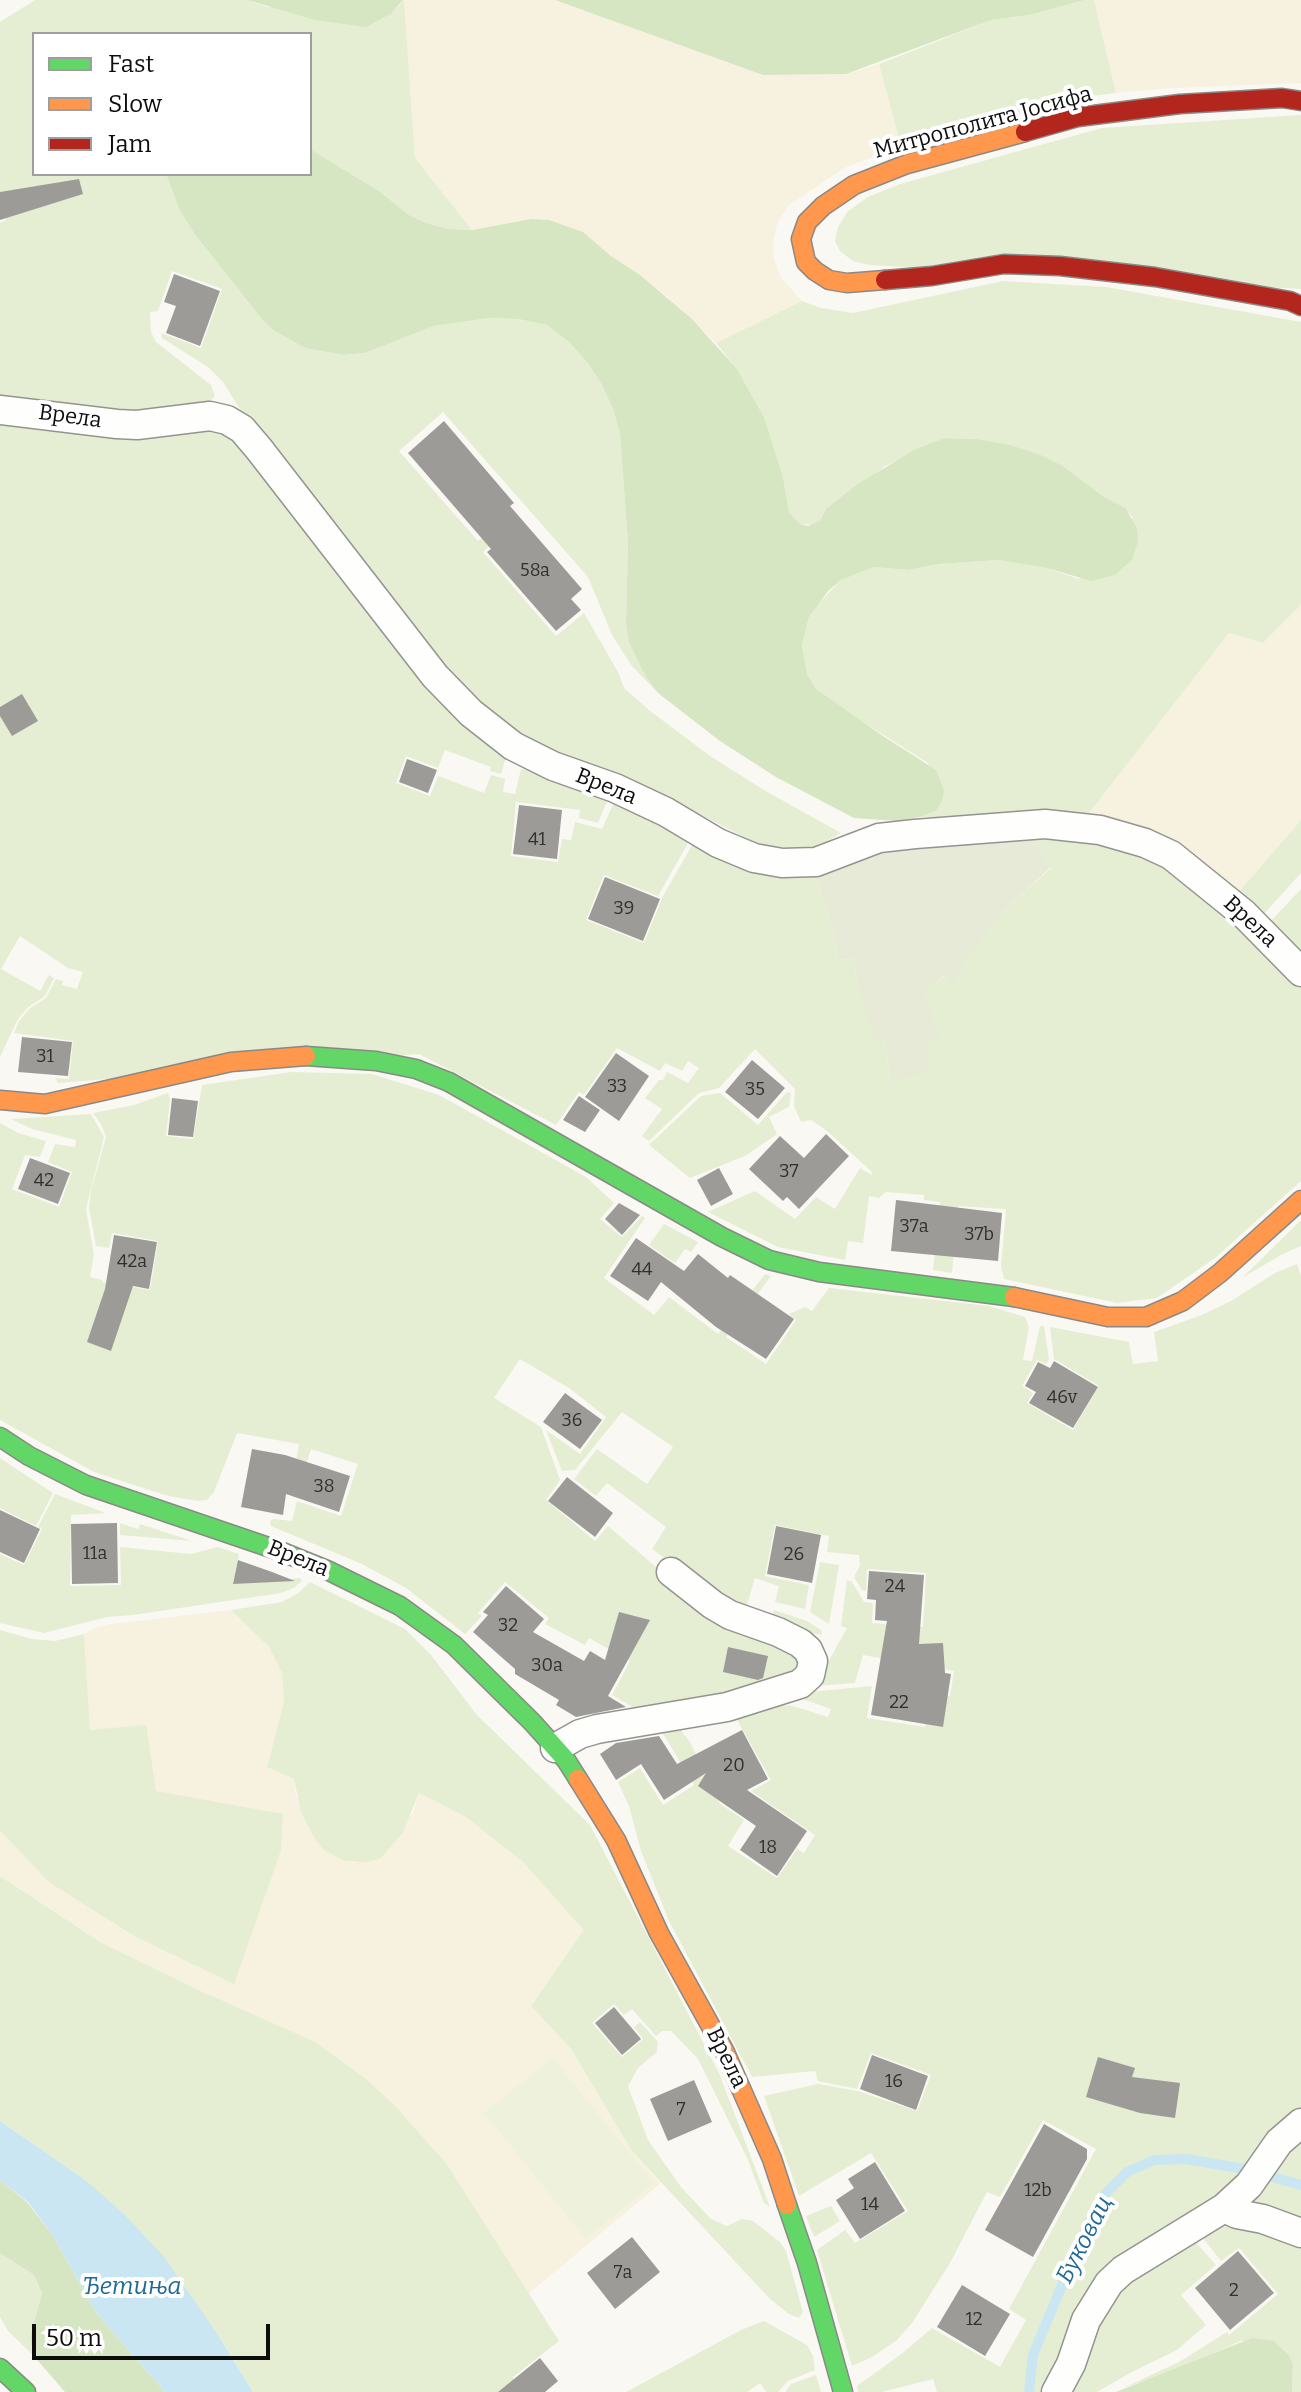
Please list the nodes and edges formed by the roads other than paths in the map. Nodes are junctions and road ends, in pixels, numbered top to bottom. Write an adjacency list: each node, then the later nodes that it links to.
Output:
1 (1301, 101): 2 (street, Митрополита Јосифа)
2 (1301, 306)
3 (0, 410): 4 (street, Врела)
4 (1301, 972)
5 (0, 1100): 6 (street)
6 (1301, 1200)
7 (0, 1437): 9 (street, Врела)
8 (671, 1572): 9 (street)
9 (555, 1748): 15 (street, Врела)
10 (1301, 2123): 11 (street)
11 (1224, 2208): 12 (street); 16 (street)
12 (1301, 2233)
13 (0, 2368): 14 (street)
14 (26, 2392)
15 (843, 2392)
16 (1056, 2392)

